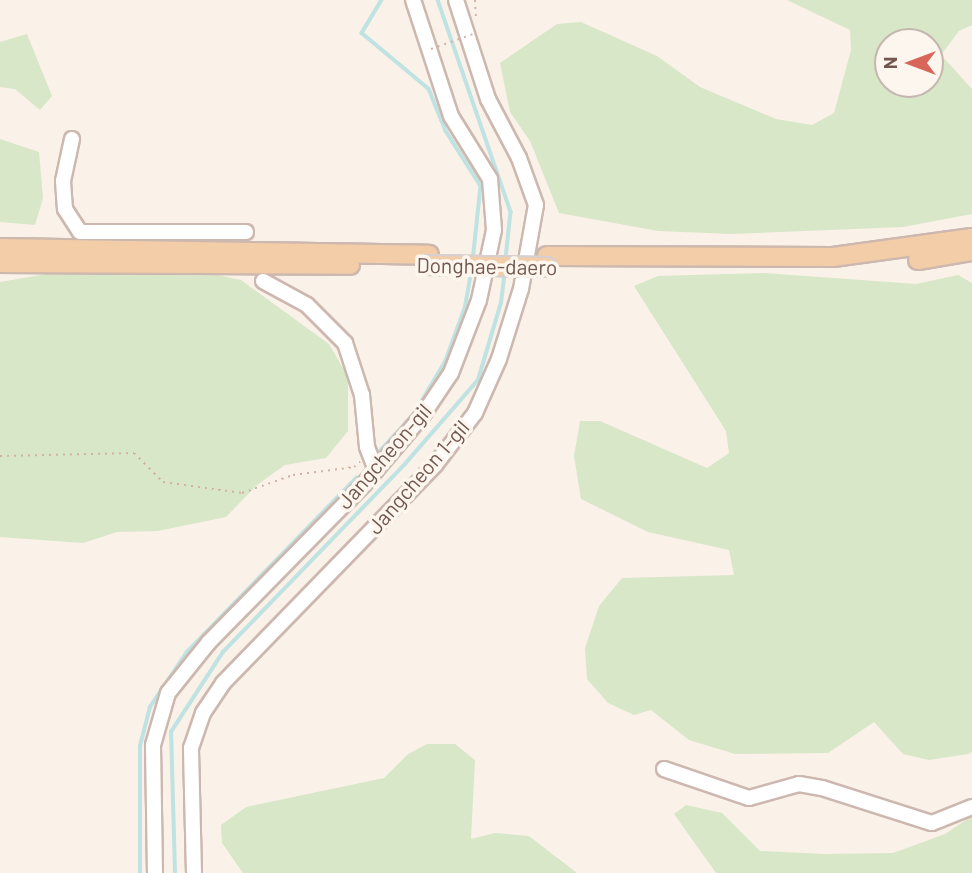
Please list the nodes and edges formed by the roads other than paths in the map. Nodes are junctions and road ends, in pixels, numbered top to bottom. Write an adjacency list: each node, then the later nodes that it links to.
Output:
1 (413, 0): 12 (street, Jangcheon-gil)
2 (456, 0): 16 (street, Jangcheon 1-gil)
3 (72, 139): 4 (street)
4 (246, 232)
5 (972, 239): 10 (main road, Donghae-daero)
6 (0, 248): 8 (main road, Donghae-daero)
7 (972, 251): 10 (main road, Donghae-daero)
8 (428, 260): 9 (main road, Donghae-daero); 10 (main road)
9 (0, 262)
10 (547, 262)
11 (263, 281): 12 (street)
12 (376, 470): 15 (street, Jangcheon-gil)
13 (664, 769): 14 (street)
14 (972, 807)
15 (155, 873)
16 (194, 873)

